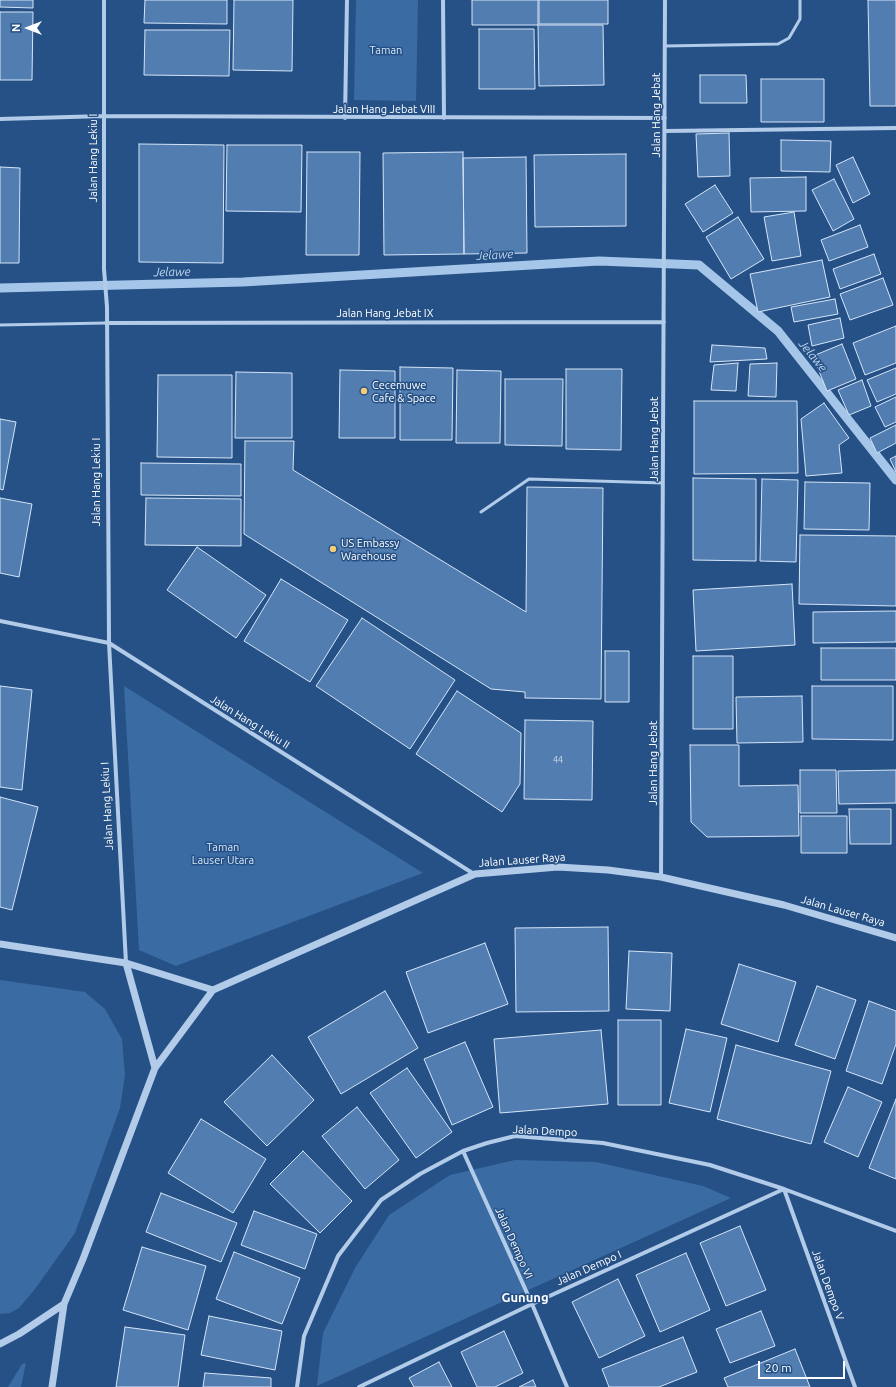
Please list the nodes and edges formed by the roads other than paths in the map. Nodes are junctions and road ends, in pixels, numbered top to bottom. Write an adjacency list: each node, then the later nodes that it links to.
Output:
1 (104, 0): 7 (street, Jalan Hang Lekiu I)
2 (347, 0): 8 (street)
3 (443, 0): 9 (street)
4 (665, 0): 6 (street, Jalan Hang Jebat)
5 (800, 0): 6 (lane)
6 (665, 46): 10 (street, Jalan Hang Jebat)
7 (104, 116): 8 (street, Jalan Hang Jebat VIII); 11 (street, Jalan Hang Jebat VIII); 15 (street, Jalan Hang Lekiu I)
8 (345, 118): 9 (street, Jalan Hang Jebat VIII)
9 (444, 118): 10 (street, Jalan Hang Jebat VIII)
10 (664, 118): 13 (street, Jalan Hang Jebat)
11 (0, 119)
12 (896, 128): 13 (street)
13 (664, 132): 14 (street, Jalan Hang Jebat)
14 (664, 322): 15 (street, Jalan Hang Jebat IX); 17 (street, Jalan Hang Jebat)
15 (106, 323): 16 (lane); 20 (street, Jalan Hang Lekiu I)
16 (0, 325)
17 (663, 483): 18 (lane); 22 (street, Jalan Hang Jebat)
18 (482, 512)
19 (0, 621): 20 (street, Jalan Hang Lekiu II)
20 (109, 643): 21 (street, Jalan Hang Lekiu II); 25 (street, Jalan Hang Lekiu I)
21 (475, 874): 22 (street, Jalan Lauser Raya); 26 (street, Jalan Lauser Raya)
22 (661, 877): 23 (street, Jalan Lauser Raya)
23 (896, 938)
24 (0, 944): 25 (street)
25 (126, 963): 26 (street); 27 (street)
26 (213, 990): 27 (street)
27 (155, 1068): 31 (street)
28 (463, 1151): 29 (street, Jalan Dempo); 32 (street, Jalan Dempo VI); 35 (street, Jalan Dempo)
29 (784, 1190): 30 (street, Jalan Dempo); 32 (street, Jalan Dempo I); 38 (street, Jalan Dempo V)
30 (896, 1231)
31 (64, 1304): 33 (street); 34 (street)
32 (532, 1304): 36 (street, Jalan Dempo I); 37 (street, Jalan Dempo VI)
33 (0, 1344)
34 (52, 1387)
35 (298, 1387)
36 (359, 1387)
37 (567, 1387)
38 (855, 1387)

